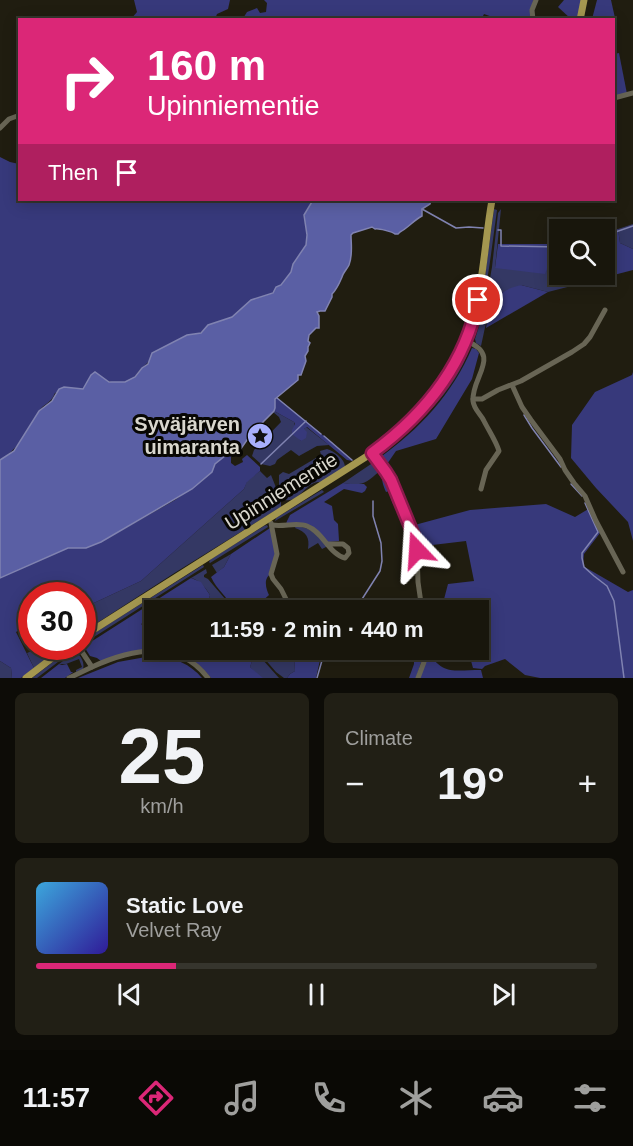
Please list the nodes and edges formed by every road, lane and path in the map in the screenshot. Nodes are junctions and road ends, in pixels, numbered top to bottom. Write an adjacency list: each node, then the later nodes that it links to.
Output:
1 (536, 0): 3 (street)
2 (584, 0): 4 (main road)
3 (533, 18)
4 (580, 18)
5 (633, 93): 6 (street)
6 (615, 98)
7 (18, 116): 8 (street)
8 (0, 128)
9 (492, 201): 11 (main road, Upinniementie)
10 (605, 310): 12 (street)
11 (466, 341): 13 (street); 14 (main road, Upinniementie)
12 (512, 385): 13 (street); 18 (street)
13 (473, 399): 15 (street)
14 (372, 453): 16 (main road, Upinniementie); 20 (street)
15 (482, 489)
16 (271, 522): 17 (street); 19 (street); 21 (main road, Upinniementie)
17 (327, 544)
18 (623, 572)
19 (286, 600)
20 (421, 600)
21 (96, 628)
22 (50, 660): 26 (main road)
23 (87, 660): 25 (street)
24 (424, 660): 29 (street)
25 (92, 667): 27 (street); 28 (street)
26 (26, 678)
27 (69, 678)
28 (208, 678)
29 (418, 678)

